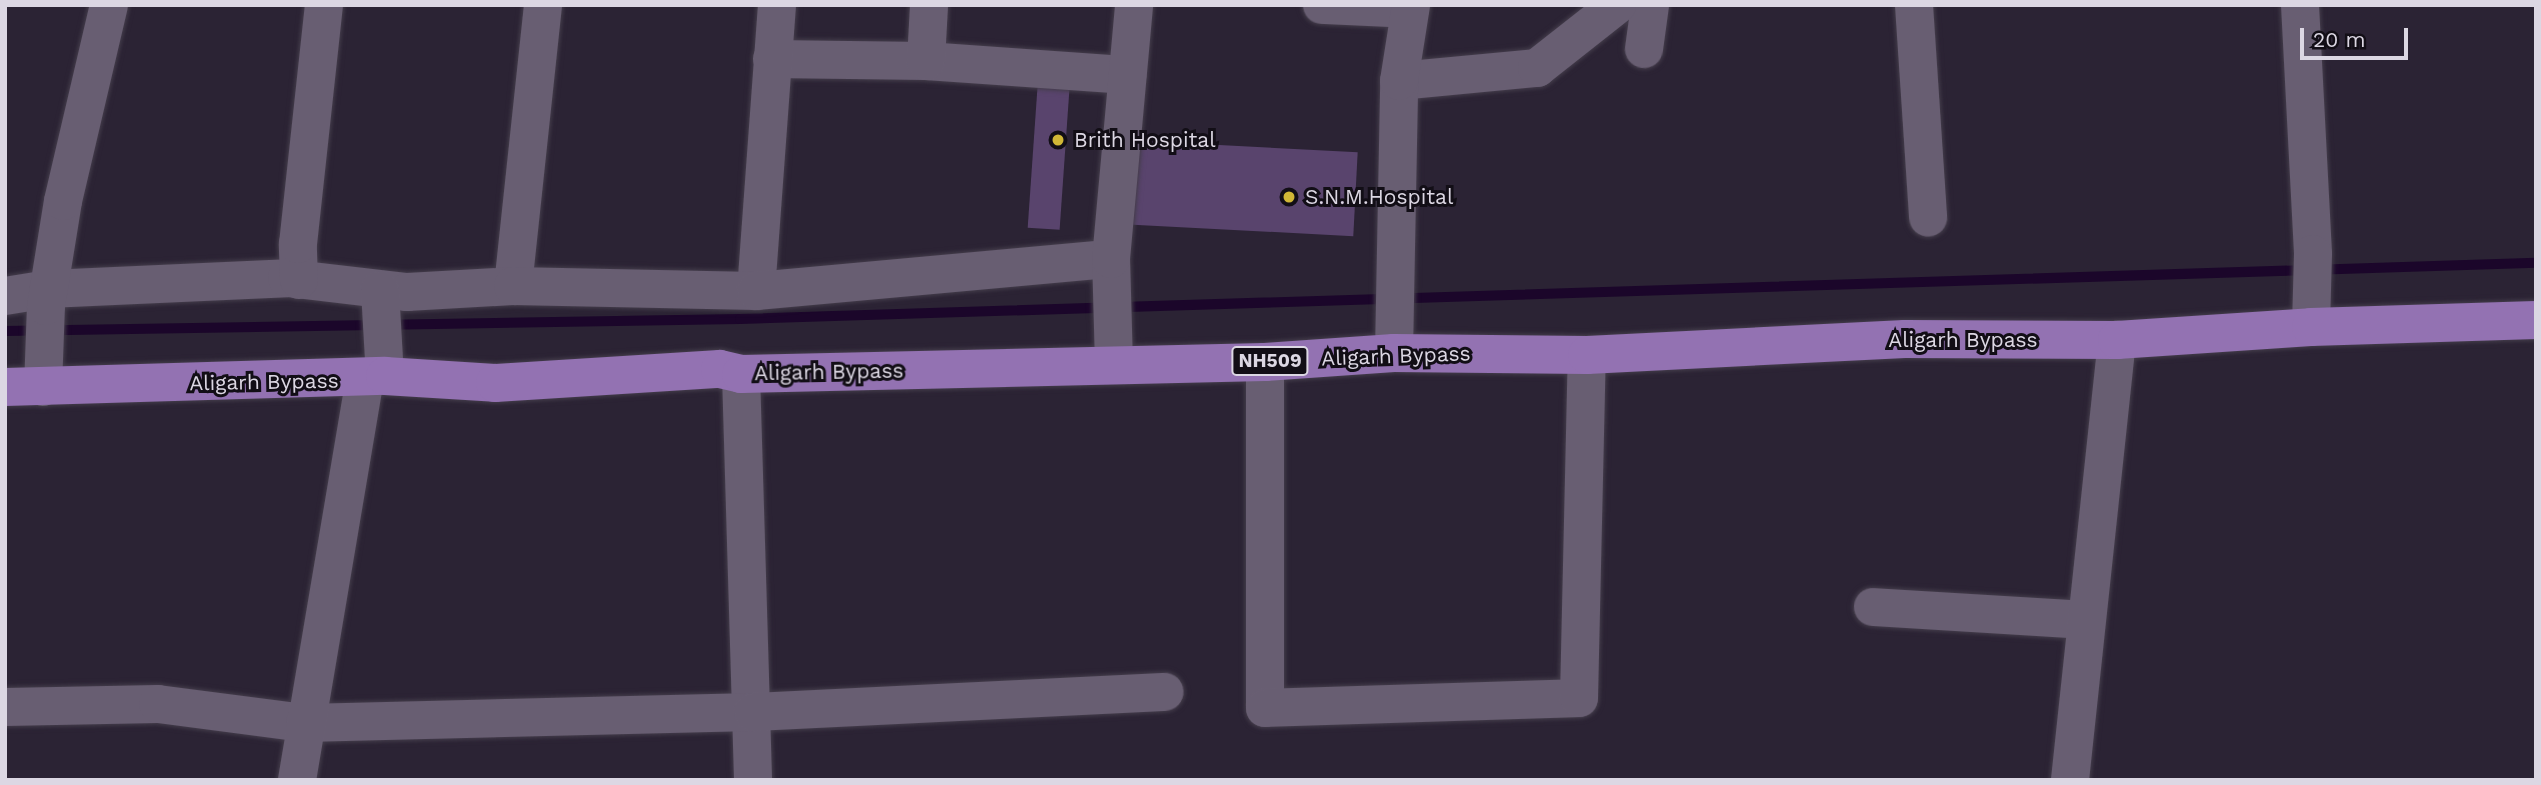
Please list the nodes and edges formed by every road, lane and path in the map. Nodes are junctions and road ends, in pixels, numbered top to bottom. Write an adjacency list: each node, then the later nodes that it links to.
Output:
1 (109, 5): 25 (street)
2 (324, 5): 20 (street)
3 (543, 5): 21 (street)
4 (777, 5): 14 (street)
5 (929, 5): 15 (street)
6 (1134, 5): 16 (street)
7 (1322, 5): 12 (street)
8 (1617, 5): 17 (street)
9 (1650, 5): 13 (street)
10 (1914, 5): 18 (street)
11 (2300, 5): 26 (street)
12 (1410, 7): 17 (street)
13 (1644, 49)
14 (772, 59): 15 (street); 23 (street)
15 (926, 61): 16 (street)
16 (1128, 75): 19 (street)
17 (1399, 81): 28 (street)
18 (1928, 218)
19 (1112, 267): 23 (street); 30 (street)
20 (299, 280): 22 (street); 25 (street)
21 (513, 286): 22 (street); 23 (street)
22 (380, 290): 35 (street)
23 (756, 291)
24 (5, 296): 25 (street)
25 (47, 298): 34 (street)
26 (2312, 312): 27 (highway, Aligarh Bypass / NH509); 29 (highway, Aligarh Bypass / NH509)
27 (2536, 320)
28 (1395, 337): 31 (highway, Aligarh Bypass / NH509); 32 (highway, Aligarh Bypass / NH509)
29 (2116, 340): 31 (highway, Aligarh Bypass / NH509); 38 (street)
30 (1114, 346): 32 (highway, Aligarh Bypass / NH509); 33 (highway, Aligarh Bypass / NH509)
31 (1587, 355): 32 (street)
32 (1265, 362)
33 (741, 374): 35 (highway, Aligarh Bypass / NH509); 41 (street)
34 (43, 375): 35 (highway, Aligarh Bypass / NH509); 36 (highway, Aligarh Bypass / NH509)
35 (375, 378): 42 (street)
36 (5, 387)
37 (1873, 607): 38 (street)
38 (2084, 620): 45 (street)
39 (1165, 692): 41 (street)
40 (5, 707): 42 (street)
41 (753, 712): 42 (street); 44 (street)
42 (305, 723): 43 (street)
43 (297, 780)
44 (753, 780)
45 (2070, 780)

